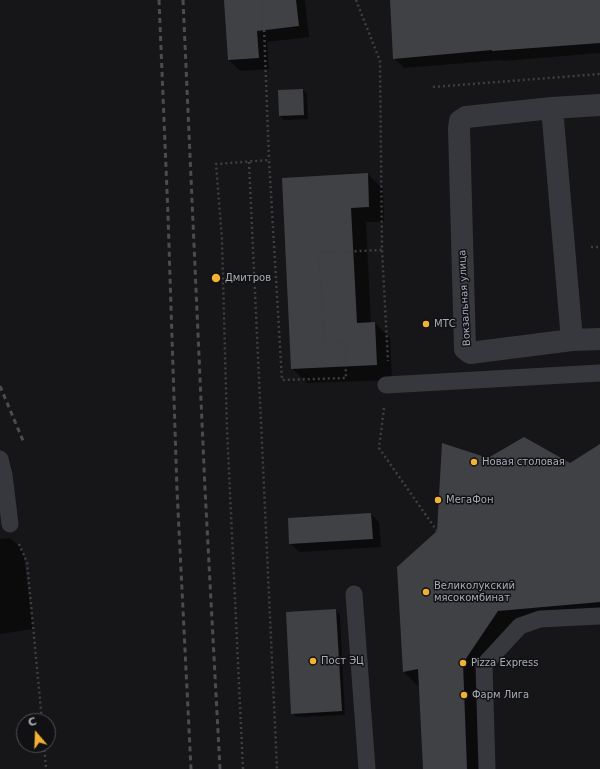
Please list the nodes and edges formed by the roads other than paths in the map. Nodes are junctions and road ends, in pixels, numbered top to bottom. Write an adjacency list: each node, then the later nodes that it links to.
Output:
1 (600, 105): 2 (street, Вокзальная улица)
2 (552, 108): 4 (street); 4 (street, Вокзальная улица)
3 (600, 339): 4 (street)
4 (572, 340)
5 (600, 373): 6 (lane)
6 (386, 385)
7 (0, 459): 8 (lane)
8 (10, 524)
9 (354, 594): 11 (lane)
10 (600, 616): 12 (lane)
11 (367, 769)
12 (487, 769)

